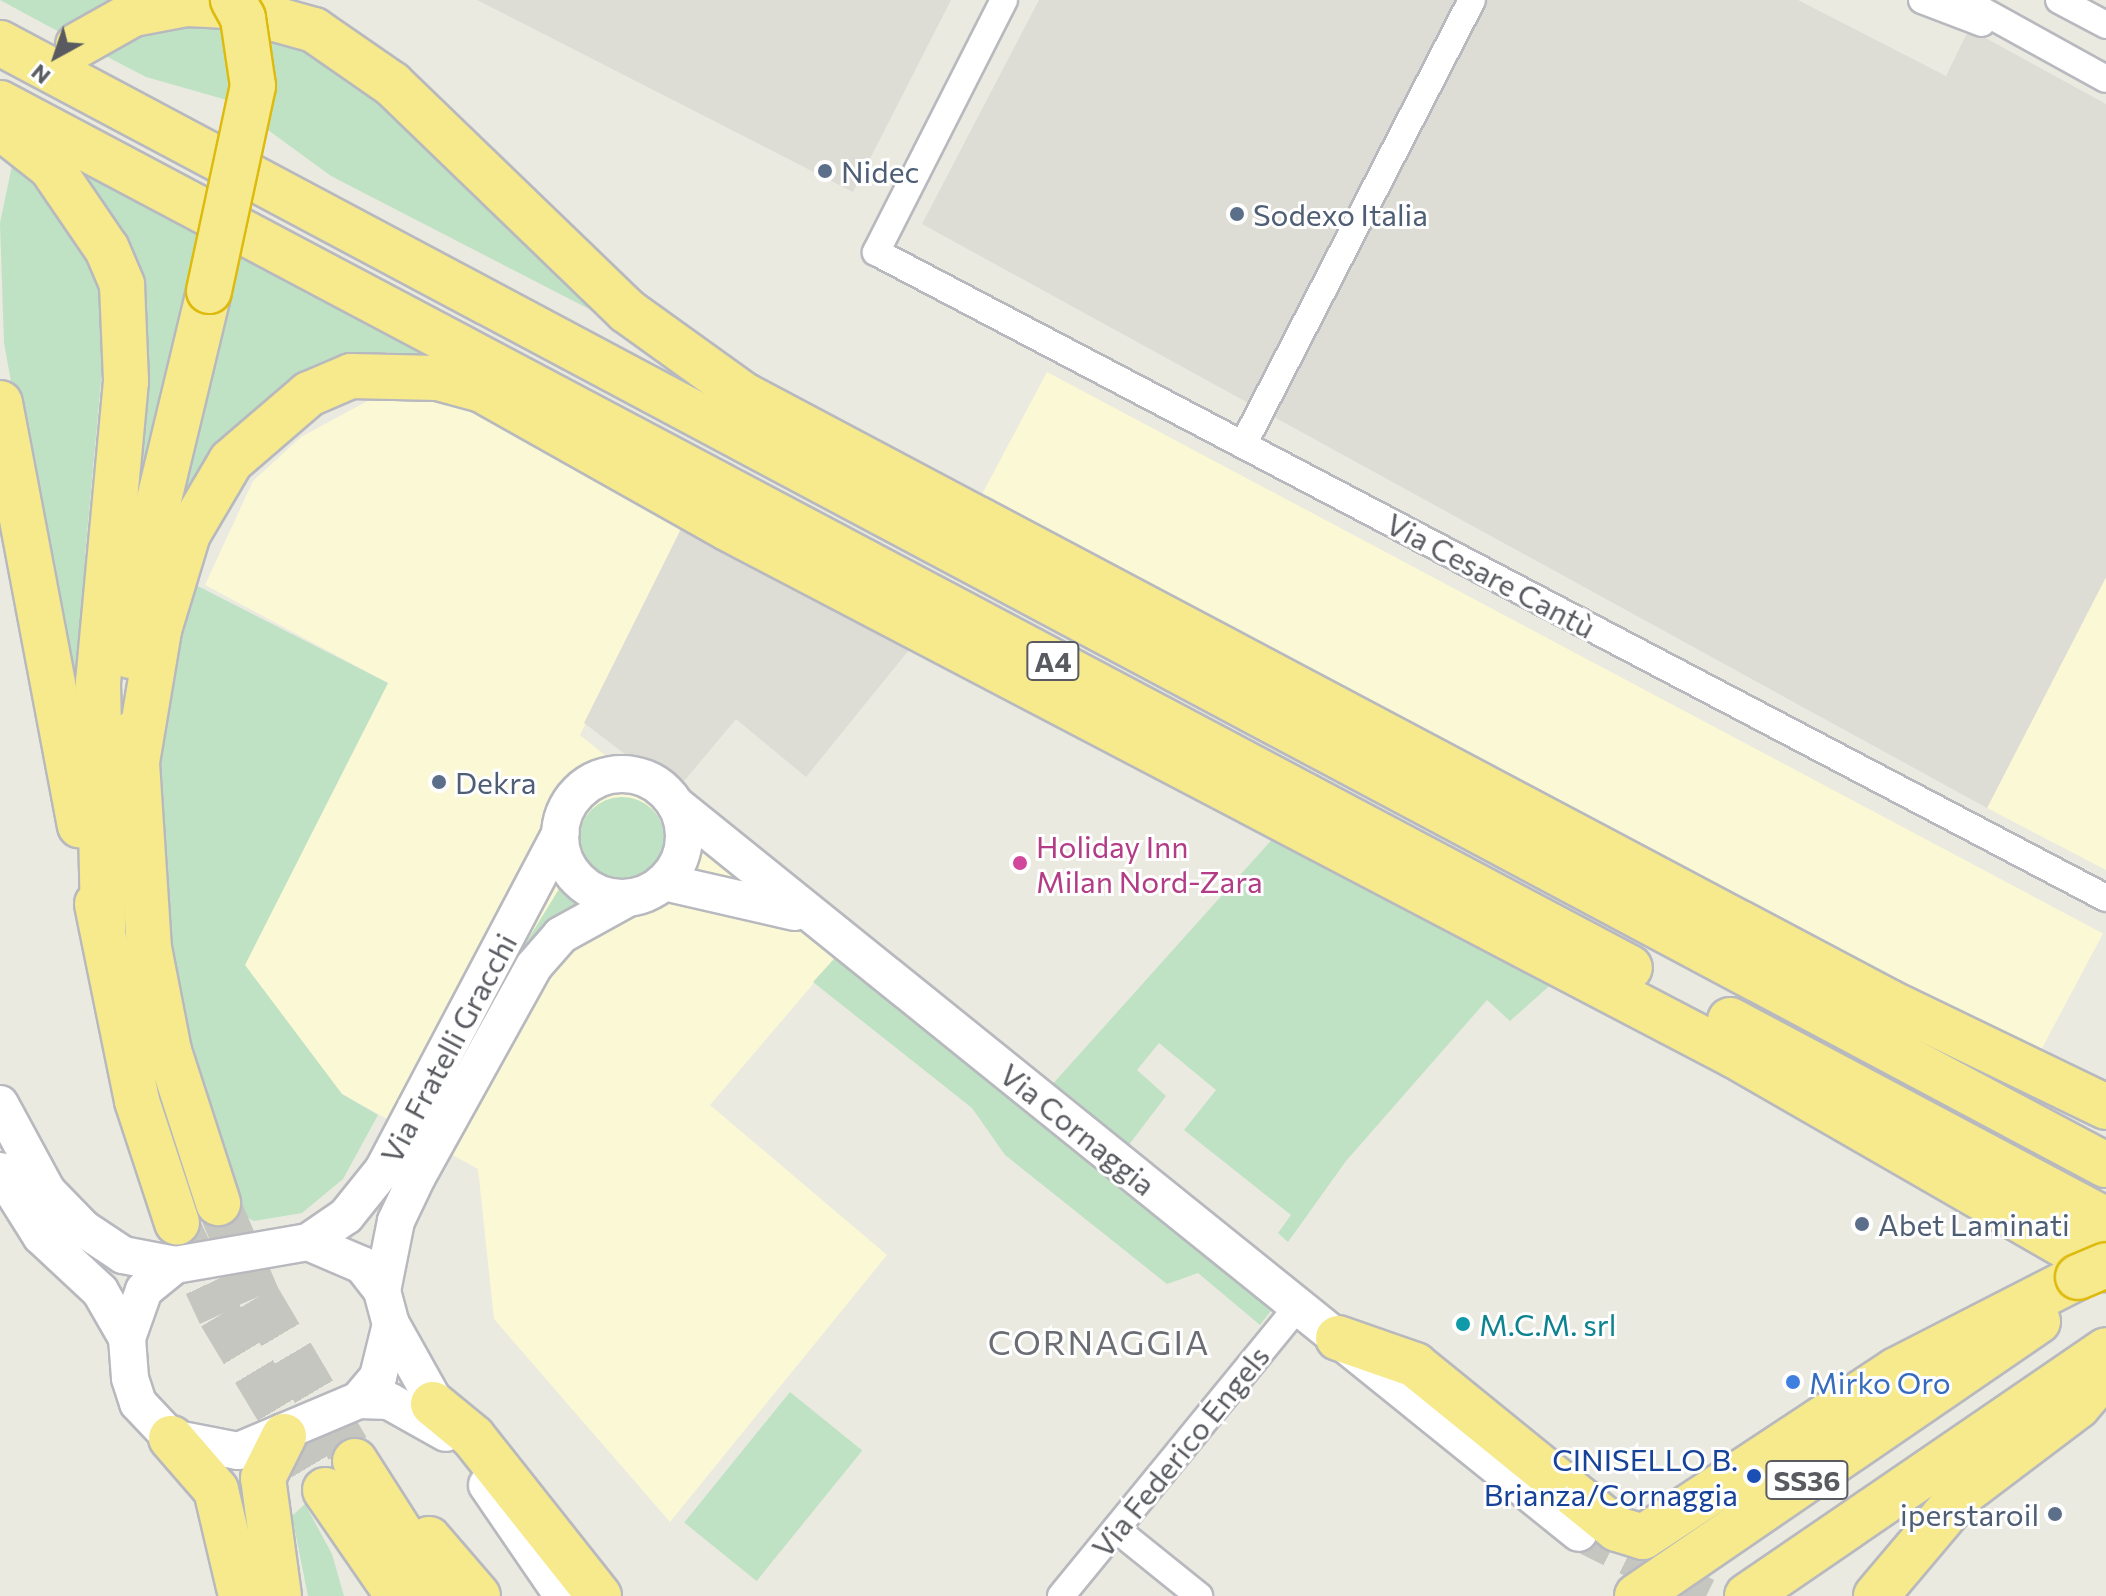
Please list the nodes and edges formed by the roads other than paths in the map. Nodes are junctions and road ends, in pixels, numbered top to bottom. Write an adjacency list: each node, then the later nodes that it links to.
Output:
1 (233, 0): 16 (highway, bridge)
2 (1004, 0): 15 (street, Via Cesare Cantù)
3 (1472, 0): 15 (street)
4 (1922, 0): 8 (street)
5 (1963, 0): 8 (street)
6 (2059, 0): 7 (street)
7 (2106, 25)
8 (2032, 40): 11 (street)
9 (0, 43): 26 (highway, A4)
10 (78, 45): 25 (highway)
11 (2106, 79)
12 (0, 103): 29 (highway, A4)
13 (0, 127): 23 (highway)
14 (0, 403): 23 (highway)
15 (1243, 445): 21 (street, Via Cesare Cantù)
16 (137, 762): 28 (highway); 32 (highway)
17 (675, 804): 18 (street); 19 (street); 22 (street, Via Cornaggia)
18 (561, 833): 20 (street); 30 (street, Via Fratelli Gracchi)
19 (664, 882): 20 (street); 22 (street, Via Cornaggia)
20 (628, 898): 34 (street, Via Fratelli Gracchi)
21 (2106, 898)
22 (818, 919): 33 (street, Via Cornaggia)
23 (103, 930): 31 (highway)
24 (0, 1104): 31 (street)
25 (2106, 1107)
26 (2106, 1165)
27 (0, 1171): 35 (street)
28 (218, 1203)
29 (2106, 1220)
30 (308, 1242): 31 (street); 34 (street)
31 (176, 1244): 35 (street)
32 (2097, 1274): 36 (highway); 57 (highway, SS36)
33 (1298, 1306): 36 (street, Via Cornaggia); 45 (street, Via Federico Engels)
34 (386, 1307): 39 (street); 40 (street)
35 (127, 1338): 42 (street)
36 (1338, 1338): 46 (street, Via Cornaggia)
37 (2106, 1350): 58 (highway, SS36)
38 (2106, 1373): 59 (highway)
39 (359, 1400): 41 (street); 43 (street)
40 (433, 1404): 43 (street); 54 (highway)
41 (284, 1436): 42 (street); 48 (highway)
42 (171, 1438): 47 (highway)
43 (457, 1441): 53 (street)
44 (350, 1490): 49 (highway); 50 (highway); 51 (highway); 52 (highway)
45 (1116, 1529): 55 (street, Via Federico Engels); 56 (street)
46 (1579, 1533)
47 (241, 1596)
48 (279, 1596)
49 (376, 1596)
50 (398, 1596)
51 (441, 1596)
52 (478, 1596)
53 (563, 1596)
54 (599, 1596)
55 (1061, 1596)
56 (1199, 1596)
57 (1637, 1596)
58 (1747, 1596)
59 (1876, 1596)

